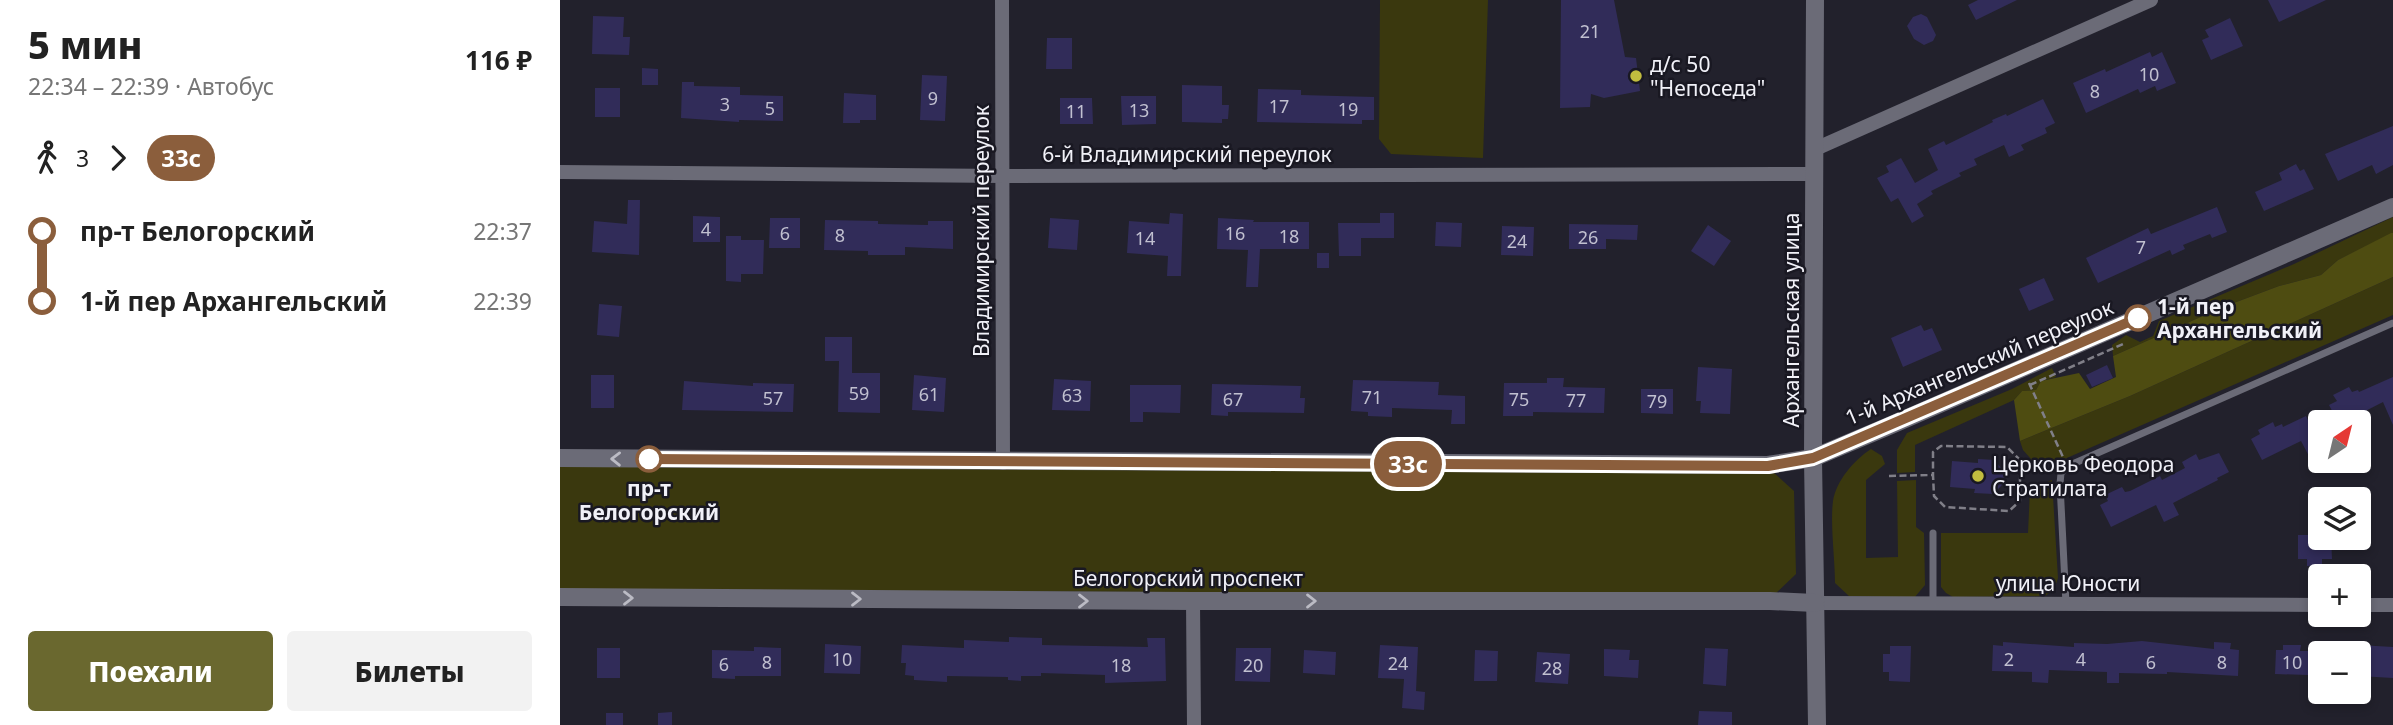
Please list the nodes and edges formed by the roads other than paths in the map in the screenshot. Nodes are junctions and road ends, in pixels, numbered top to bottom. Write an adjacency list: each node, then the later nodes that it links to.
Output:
1 (1002, 0): 7 (street, Владимирский переулок)
2 (1815, 0): 4 (street, Архангельская улица)
3 (2151, 0): 4 (street)
4 (1813, 149): 6 (street, Архангельская улица)
5 (560, 172): 7 (street, 6-й Владимирский переулок)
6 (1814, 174): 7 (street, 6-й Владимирский переулок); 11 (street, Архангельская улица)
7 (1002, 176): 12 (street, Владимирский переулок)
8 (2393, 207): 11 (street, 1-й Архангельский переулок)
9 (2393, 323): 18 (lane)
10 (560, 458): 12 (street, one-way to 10)
11 (1813, 458): 12 (street); 16 (street, Архангельская улица)
12 (1003, 463)
13 (1933, 533): 17 (lane)
14 (560, 597): 15 (street, Белогорский проспект, one-way to 15)
15 (1193, 601): 16 (street, Белогорский проспект, one-way to 16); 22 (street)
16 (1815, 603): 17 (street, улица Юности); 23 (street, Архангельская улица)
17 (1933, 604): 18 (street, улица Юности)
18 (2066, 604): 19 (street, улица Юности)
19 (2308, 605)
20 (2371, 605): 21 (street)
21 (2393, 605)
22 (1194, 725)
23 (1817, 725)

